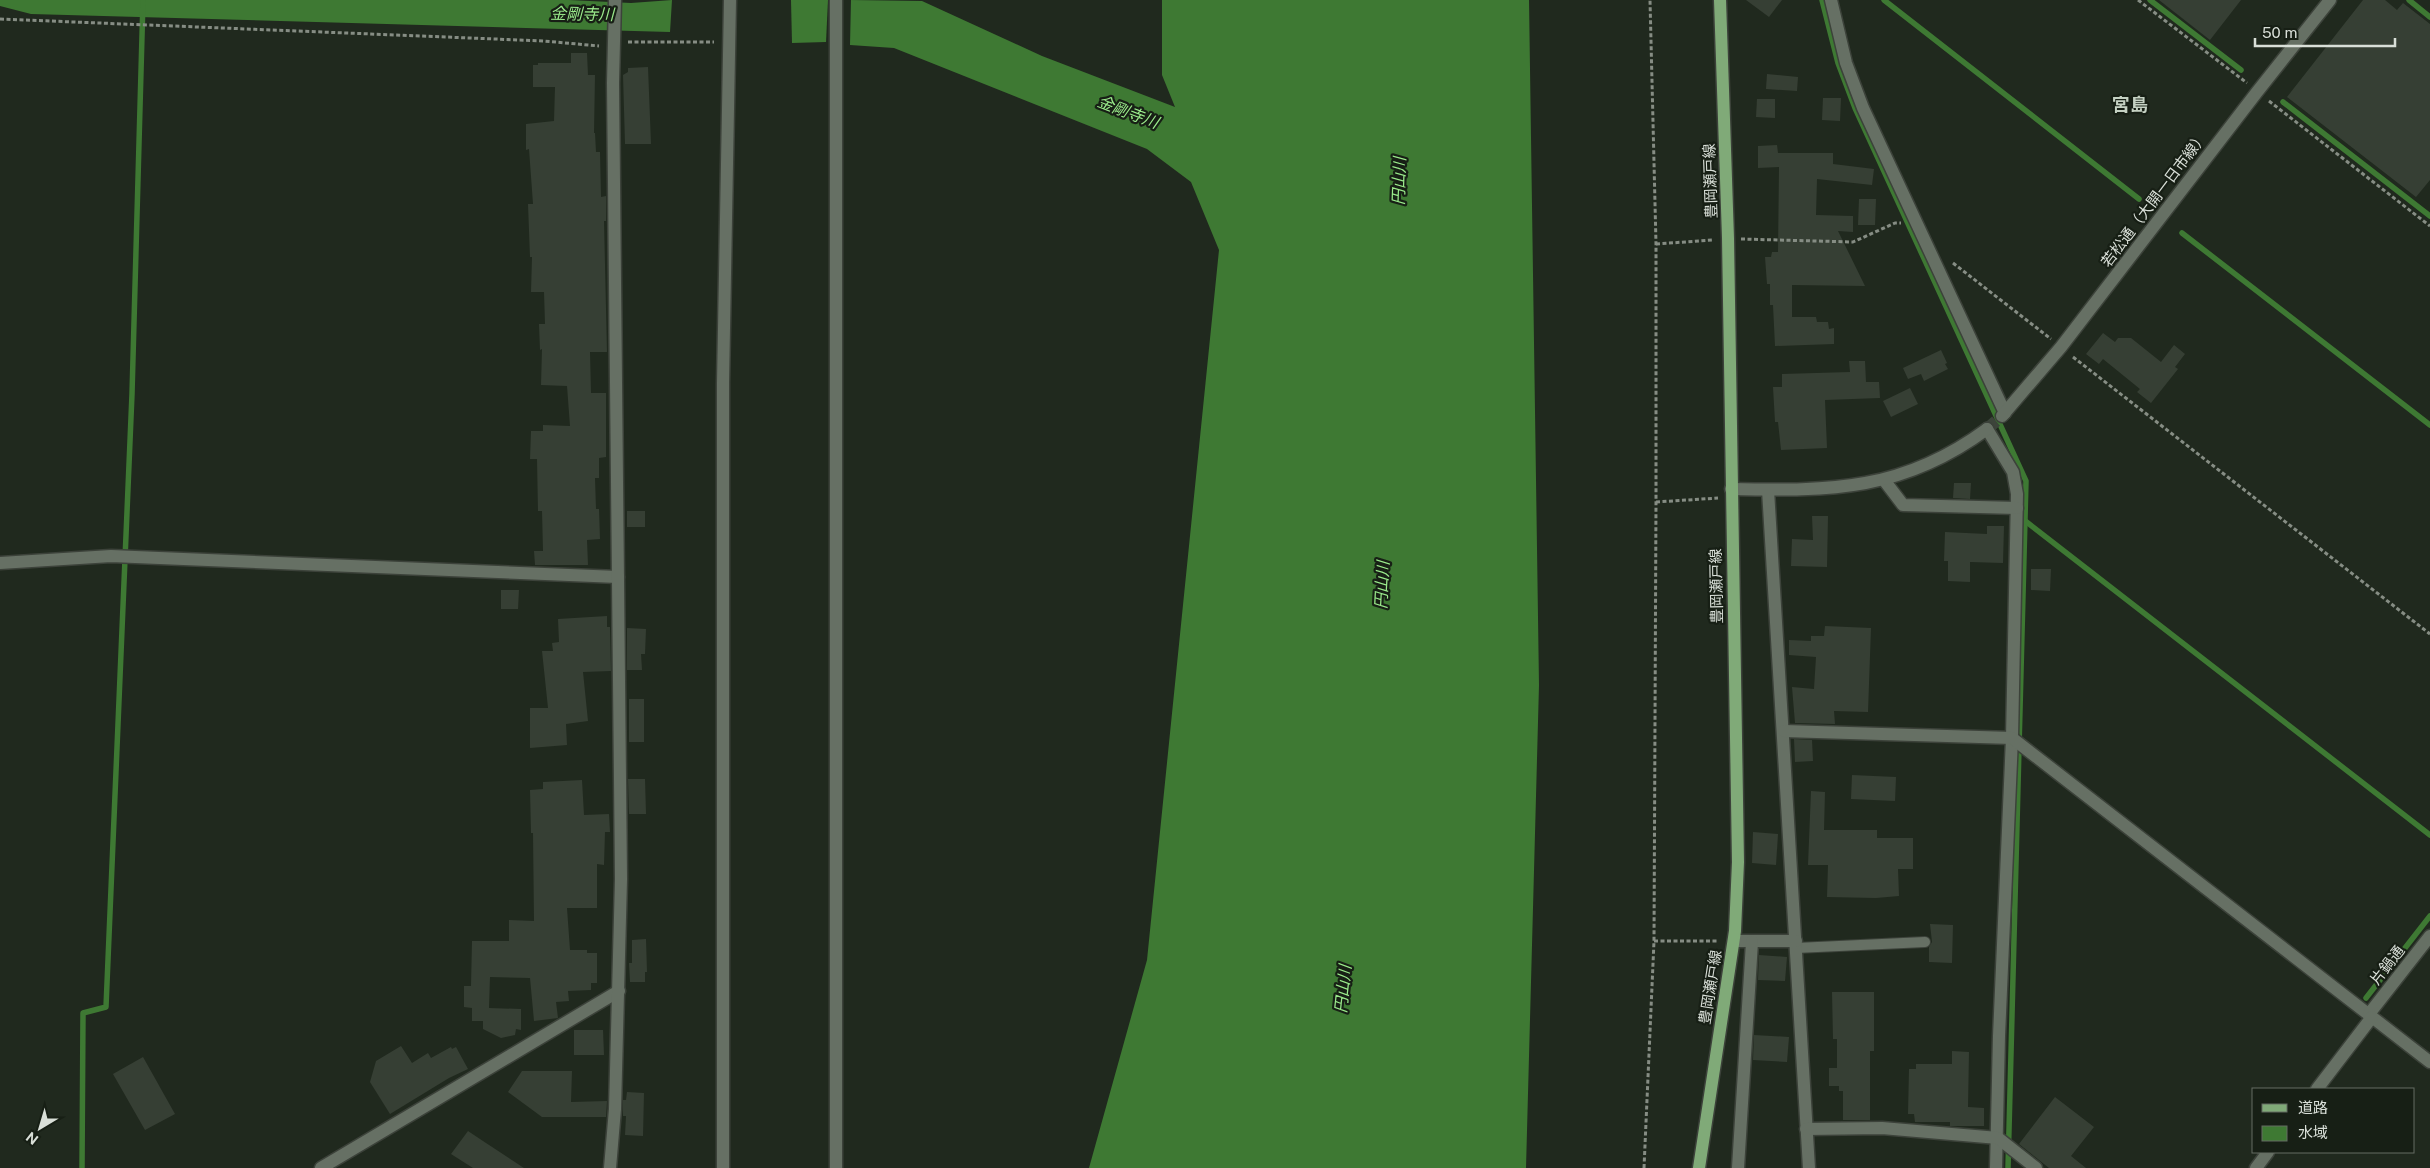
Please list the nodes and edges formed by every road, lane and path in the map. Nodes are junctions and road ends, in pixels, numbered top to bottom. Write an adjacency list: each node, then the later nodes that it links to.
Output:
1 (615, 0): 11 (street)
2 (730, 0): 10 (street)
3 (836, 0): 46 (street)
4 (1650, 0): 16 (path)
5 (1720, 0): 15 (main road, 豊岡瀬戸線)
6 (1831, 0): 13 (street)
7 (2138, 0): 12 (path)
8 (2330, 0): 12 (street, 若松通（大開一日市線）)
9 (0, 19): 11 (path)
10 (730, 42): 11 (path); 45 (street)
11 (614, 43): 26 (street)
12 (2257, 92): 14 (path); 18 (street, 若松通（大開一日市線）)
13 (1917, 223): 15 (path); 18 (street, 若松通（大開一日市線）)
14 (2430, 226)
15 (1728, 238): 16 (path); 22 (main road, 豊岡瀬戸線)
16 (1656, 244): 23 (path)
17 (1948, 258): 18 (path)
18 (2061, 347)
19 (2076, 359): 27 (path)
20 (1884, 480): 21 (street); 24 (street); 24 (street)
21 (1768, 490): 22 (street); 28 (street)
22 (1731, 493): 23 (path); 32 (main road, 豊岡瀬戸線)
23 (1656, 502): 31 (path)
24 (2017, 508): 29 (street)
25 (0, 563): 26 (street)
26 (618, 577): 36 (street)
27 (2430, 634)
28 (1784, 730): 29 (street); 35 (street)
29 (2012, 738): 37 (street); 41 (street)
30 (2430, 936): 37 (street, 片鍋通)
31 (1654, 941): 32 (path); 47 (path)
32 (1734, 941): 33 (street); 48 (main road, 豊岡瀬戸線)
33 (1752, 942): 35 (street); 49 (street)
34 (1925, 942): 35 (lane)
35 (1796, 944): 40 (street)
36 (619, 991): 43 (street); 44 (street)
37 (2371, 1016): 38 (street); 39 (street, 片鍋通)
38 (2430, 1062)
39 (2318, 1088)
40 (1806, 1129): 41 (street); 50 (street)
41 (1998, 1138): 51 (street); 52 (street)
42 (2267, 1153): 53 (street)
43 (321, 1168)
44 (610, 1168)
45 (723, 1168)
46 (836, 1168)
47 (1644, 1168)
48 (1699, 1168)
49 (1738, 1168)
50 (1809, 1168)
51 (1996, 1168)
52 (2036, 1168)
53 (2256, 1168)

